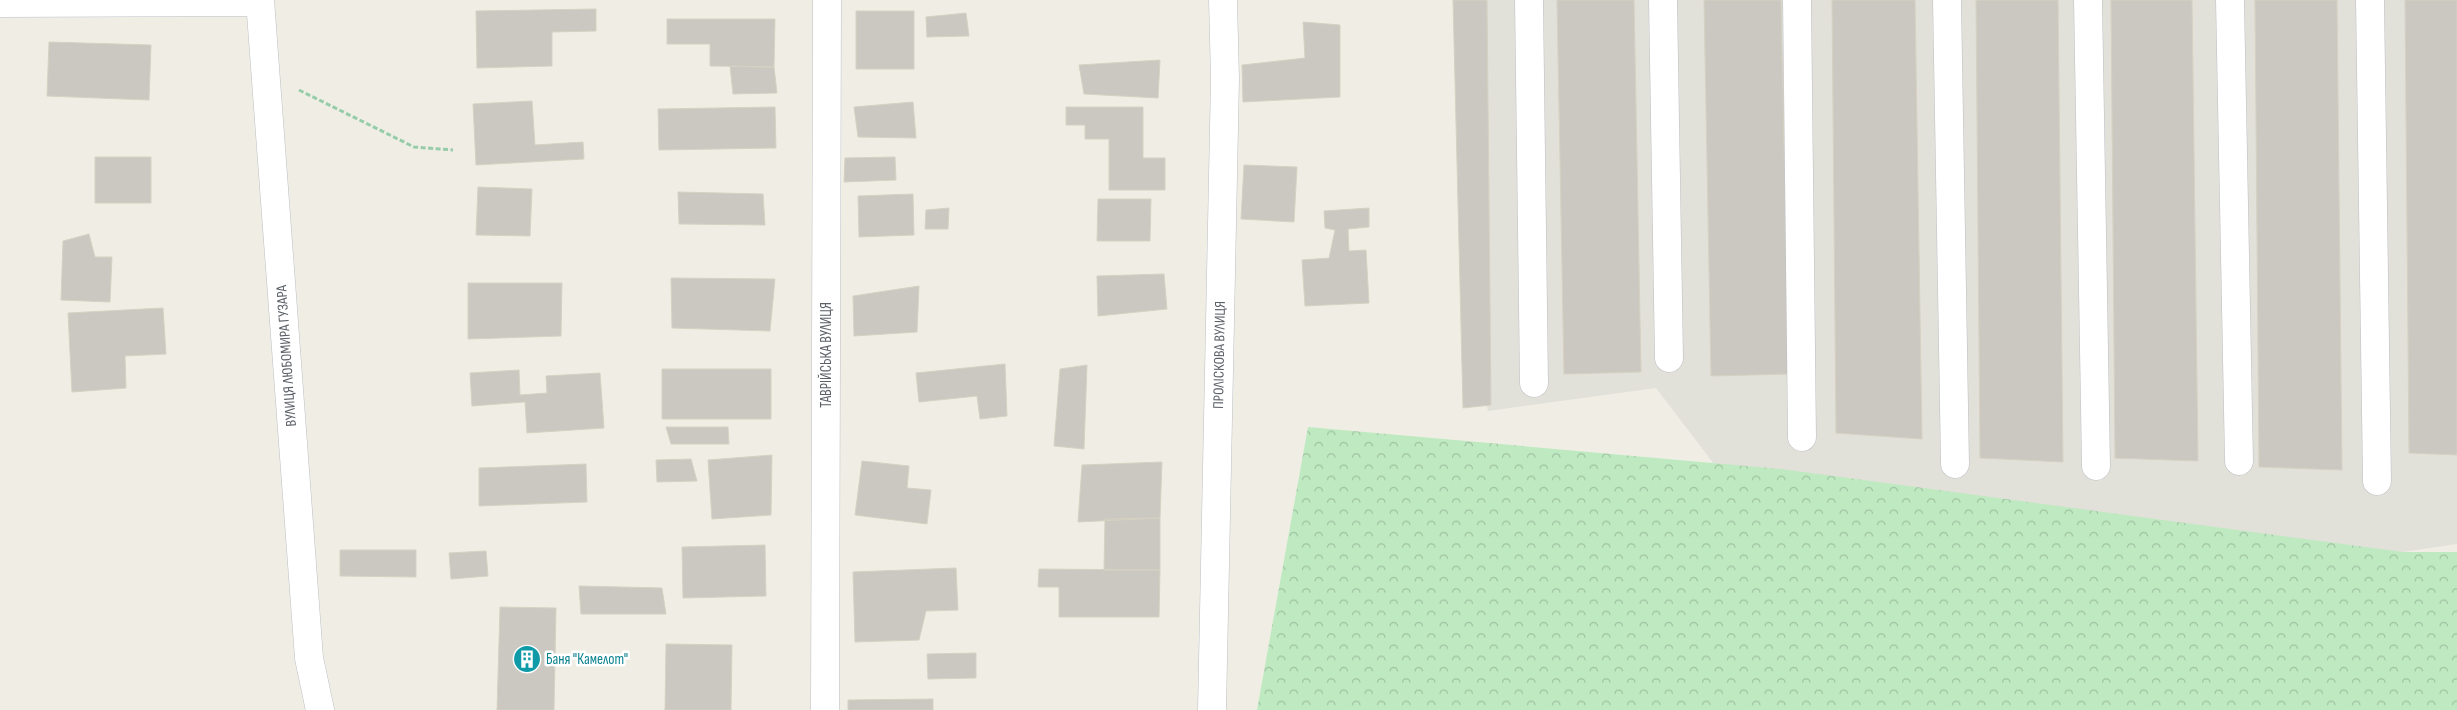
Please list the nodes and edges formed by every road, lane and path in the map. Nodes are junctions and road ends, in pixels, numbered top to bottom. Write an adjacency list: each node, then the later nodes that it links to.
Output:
1 (827, 0): 22 (street, ТАВРІЙСЬКА ВУЛИЦЯ)
2 (1222, 0): 23 (street, ПРОЛІСКОВА ВУЛИЦЯ)
3 (1529, 0): 15 (street)
4 (1663, 0): 14 (street)
5 (1797, 0): 16 (street)
6 (1947, 0): 18 (street)
7 (2088, 0): 19 (street)
8 (2230, 0): 17 (street)
9 (2370, 0): 20 (street)
10 (260, 1): 11 (street); 12 (street, ВУЛИЦЯ ЛЮБОМИРА ГУЗАРА)
11 (1, 5)
12 (265, 73): 13 (path); 21 (street, ВУЛИЦЯ ЛЮБОМИРА ГУЗАРА)
13 (453, 150)
14 (1669, 358)
15 (1534, 383)
16 (1802, 436)
17 (2239, 461)
18 (1954, 464)
19 (2096, 466)
20 (2377, 481)
21 (320, 710)
22 (825, 710)
23 (1212, 710)

